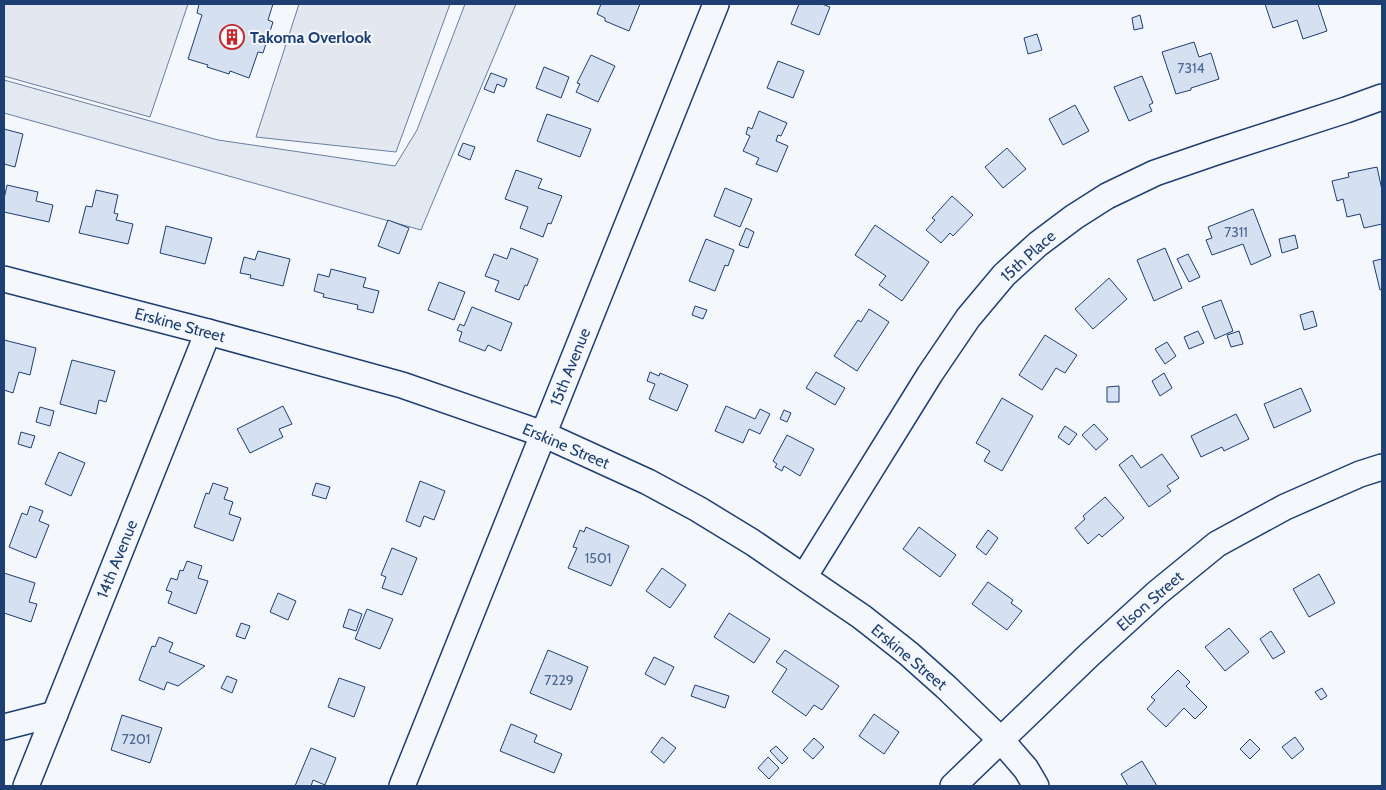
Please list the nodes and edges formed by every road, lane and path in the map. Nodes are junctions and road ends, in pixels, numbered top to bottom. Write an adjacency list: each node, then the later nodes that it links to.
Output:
1 (716, 4): 5 (street, 15th Avenue)
2 (1382, 97): 7 (street, 15th Place)
3 (4, 279): 4 (street, Erskine Street)
4 (208, 332): 5 (street, Erskine Street); 8 (street, 14th Avenue)
5 (543, 434): 7 (street, Erskine Street); 12 (street, 15th Avenue)
6 (1382, 467): 10 (street, Elson Street)
7 (804, 577): 10 (street, Erskine Street)
8 (54, 714): 9 (street); 11 (street, 14th Avenue)
9 (4, 727)
10 (1001, 740): 13 (street, Elson Street); 14 (street, Erskine Street)
11 (26, 786)
12 (402, 786)
13 (953, 786)
14 (1036, 786)

